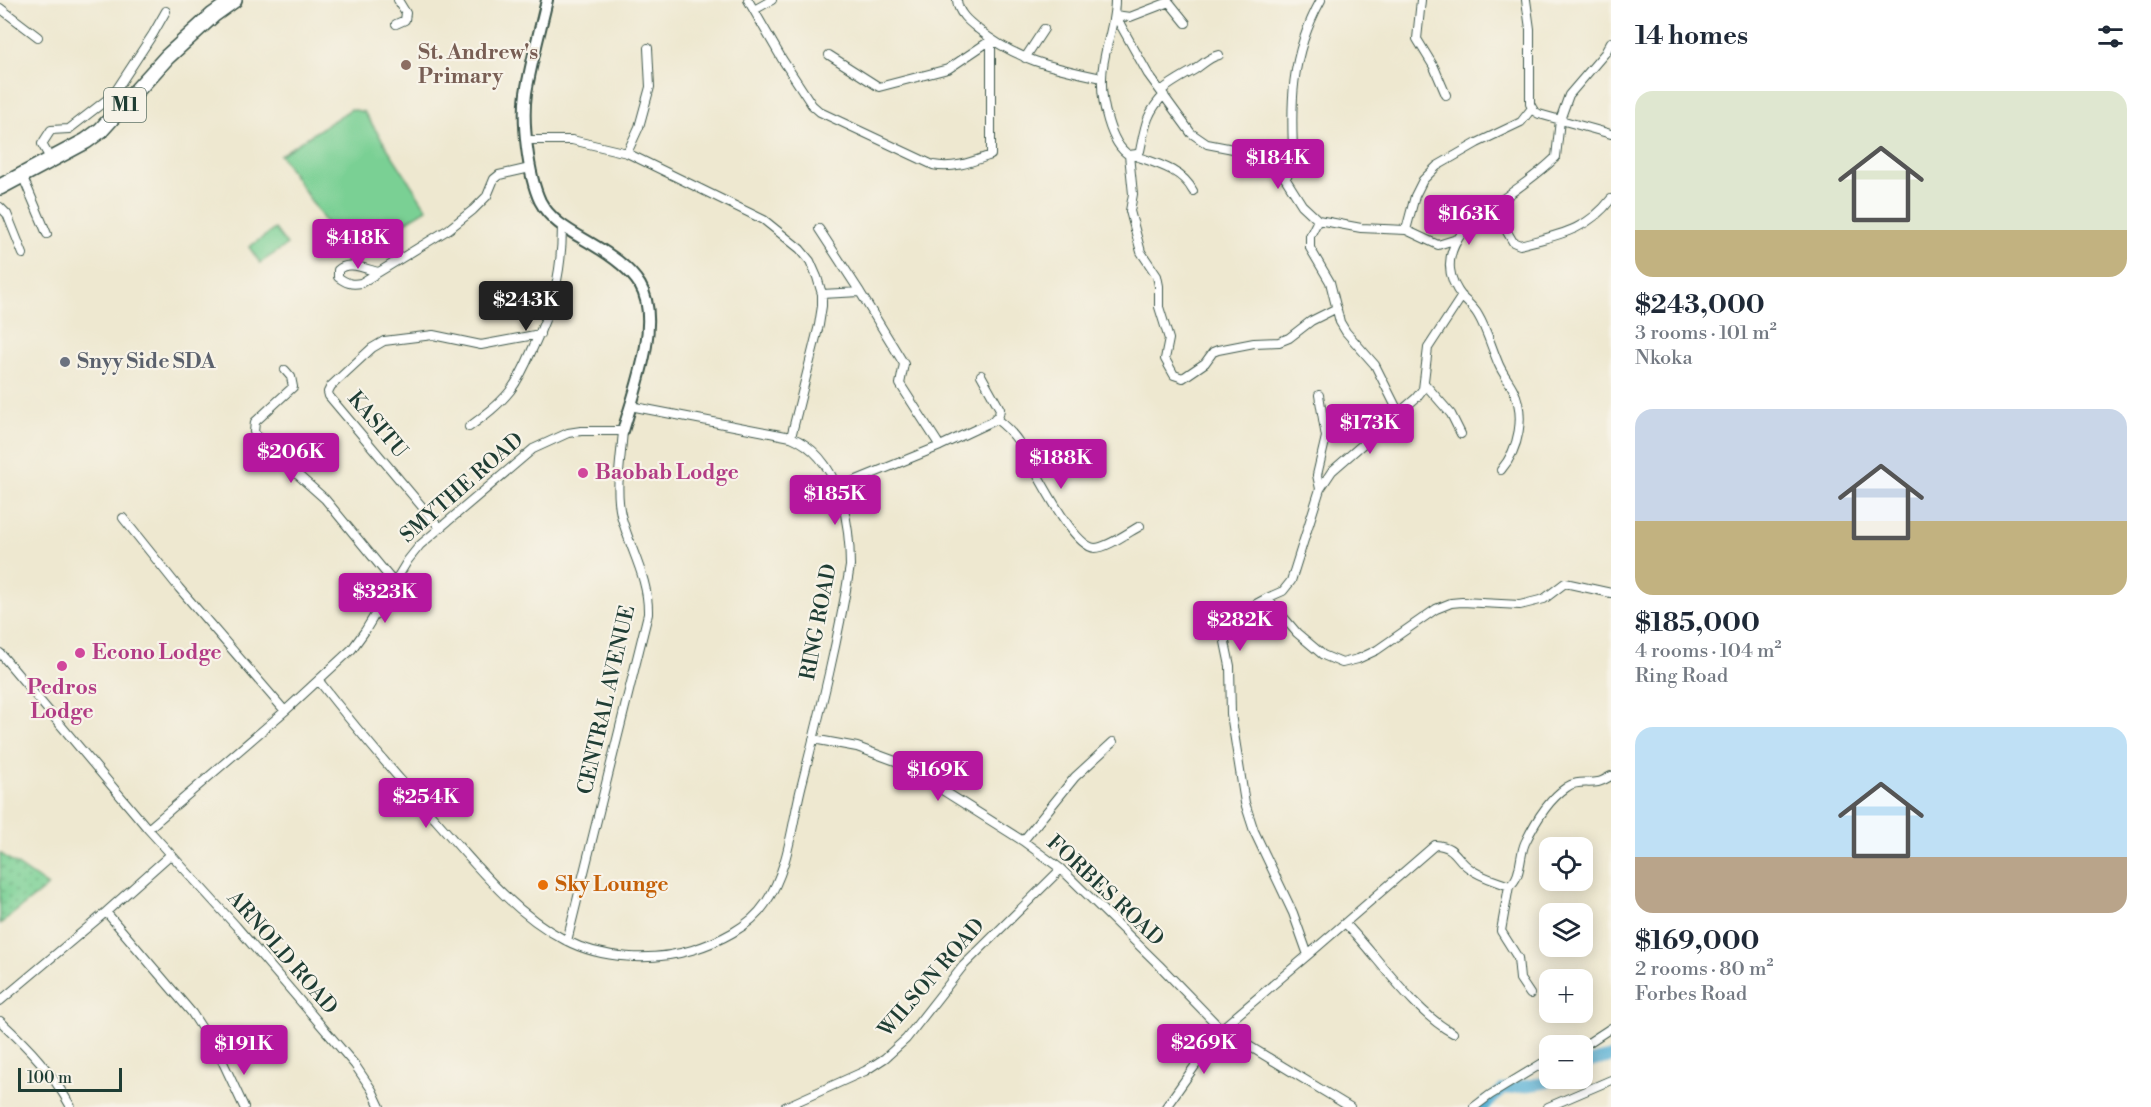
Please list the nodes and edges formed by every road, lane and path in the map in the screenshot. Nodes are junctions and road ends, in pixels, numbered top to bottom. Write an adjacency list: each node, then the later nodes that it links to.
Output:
1 (234, 0): 34 (highway, M1)
2 (398, 0): 15 (street)
3 (547, 0): 31 (street)
4 (748, 0): 12 (street)
5 (772, 0): 12 (street)
6 (957, 0): 19 (street)
7 (1114, 0): 14 (street)
8 (1321, 0): 37 (street)
9 (1421, 0): 27 (street)
10 (1526, 0): 28 (street)
11 (0, 8): 18 (street)
12 (754, 10): 19 (street)
13 (166, 11): 34 (street)
14 (1115, 15): 16 (street); 25 (street); 26 (street)
15 (396, 24)
16 (1186, 24)
17 (1044, 29): 24 (street)
18 (38, 37)
19 (991, 40): 23 (street); 24 (street)
20 (1611, 42): 29 (street)
21 (648, 48): 32 (street)
22 (1219, 55): 26 (street)
23 (829, 56)
24 (1025, 58): 25 (street)
25 (1102, 78): 33 (street)
26 (1162, 93): 33 (street); 37 (street)
27 (1446, 95)
28 (1532, 108): 29 (street); 46 (street)
29 (1560, 120): 30 (street); 41 (street)
30 (1611, 134)
31 (527, 140): 32 (street); 35 (street)
32 (627, 153): 52 (street)
33 (1131, 155): 39 (street); 54 (street)
34 (51, 160): 36 (highway, M1)
35 (530, 168): 44 (street); 50 (street)
36 (22, 175): 38 (highway, M1); 47 (street)
37 (1285, 178): 43 (street)
38 (0, 187)
39 (1193, 191)
40 (1611, 199): 41 (street)
41 (1492, 206): 48 (street)
42 (0, 207): 49 (street)
43 (1318, 220): 46 (street); 54 (street)
44 (562, 226): 55 (street); 60 (street)
45 (819, 229): 51 (street)
46 (1406, 230): 48 (street)
47 (47, 234)
48 (1457, 239): 53 (street)
49 (23, 254)
50 (378, 272): 50 (street)
51 (861, 292): 52 (street); 67 (street)
52 (822, 294): 66 (street)
53 (1462, 296): 58 (street); 68 (street)
54 (1336, 308): 61 (street)
55 (540, 334): 63 (street); 73 (street, KASITU)
56 (285, 370): 74 (street)
57 (981, 375): 62 (street)
58 (1424, 383): 61 (street); 65 (street)
59 (1319, 395): 70 (street)
60 (630, 406): 64 (street); 66 (street, RING ROAD)
61 (1399, 413): 70 (street)
62 (995, 418): 67 (street); 72 (street)
63 (469, 427)
64 (623, 431): 73 (street, SMYTHE ROAD); 90 (street, CENTRAL AVENUE)
65 (1461, 435)
66 (791, 436): 69 (street, RING ROAD)
67 (940, 446): 69 (street)
68 (1501, 470)
69 (837, 488): 80 (street, RING ROAD)
70 (1320, 489): 76 (street)
71 (123, 518): 79 (street)
72 (1140, 526)
73 (440, 528): 74 (street, SMYTHE ROAD)
74 (395, 584): 78 (street, SMYTHE ROAD)
75 (1611, 593): 76 (street)
76 (1268, 598): 91 (street)
77 (0, 653): 83 (street)
78 (319, 681): 79 (street, SMYTHE ROAD); 90 (street, RING ROAD)
79 (285, 711): 83 (street, SMYTHE ROAD)
80 (813, 739): 84 (street, FORBES ROAD); 90 (street, RING ROAD)
81 (1113, 742): 84 (street)
82 (1611, 776): 87 (street)
83 (148, 829): 85 (street, ARNOLD ROAD)
84 (1023, 841): 86 (street, FORBES ROAD)
85 (170, 855): 88 (street); 103 (street, ARNOLD ROAD)
86 (1061, 869): 96 (street, FORBES ROAD); 104 (street, WILSON ROAD)
87 (1509, 886): 89 (street); 92 (street)
88 (106, 912): 93 (street); 102 (street)
89 (1345, 923): 91 (street); 97 (street)
90 (567, 941)
91 (1308, 955): 96 (street)
92 (1530, 994)
93 (0, 1001)
94 (0, 1021): 101 (street)
95 (1611, 1028): 98 (street)
96 (1221, 1029): 105 (street); 106 (street, FORBES ROAD)
97 (1453, 1032)
98 (1593, 1040)
99 (1539, 1065): 107 (street)
100 (1611, 1080): 108 (street)
101 (71, 1107)
102 (244, 1107)
103 (380, 1107)
104 (785, 1107)
105 (1166, 1107)
106 (1350, 1107)
107 (1474, 1107)
108 (1548, 1107)

